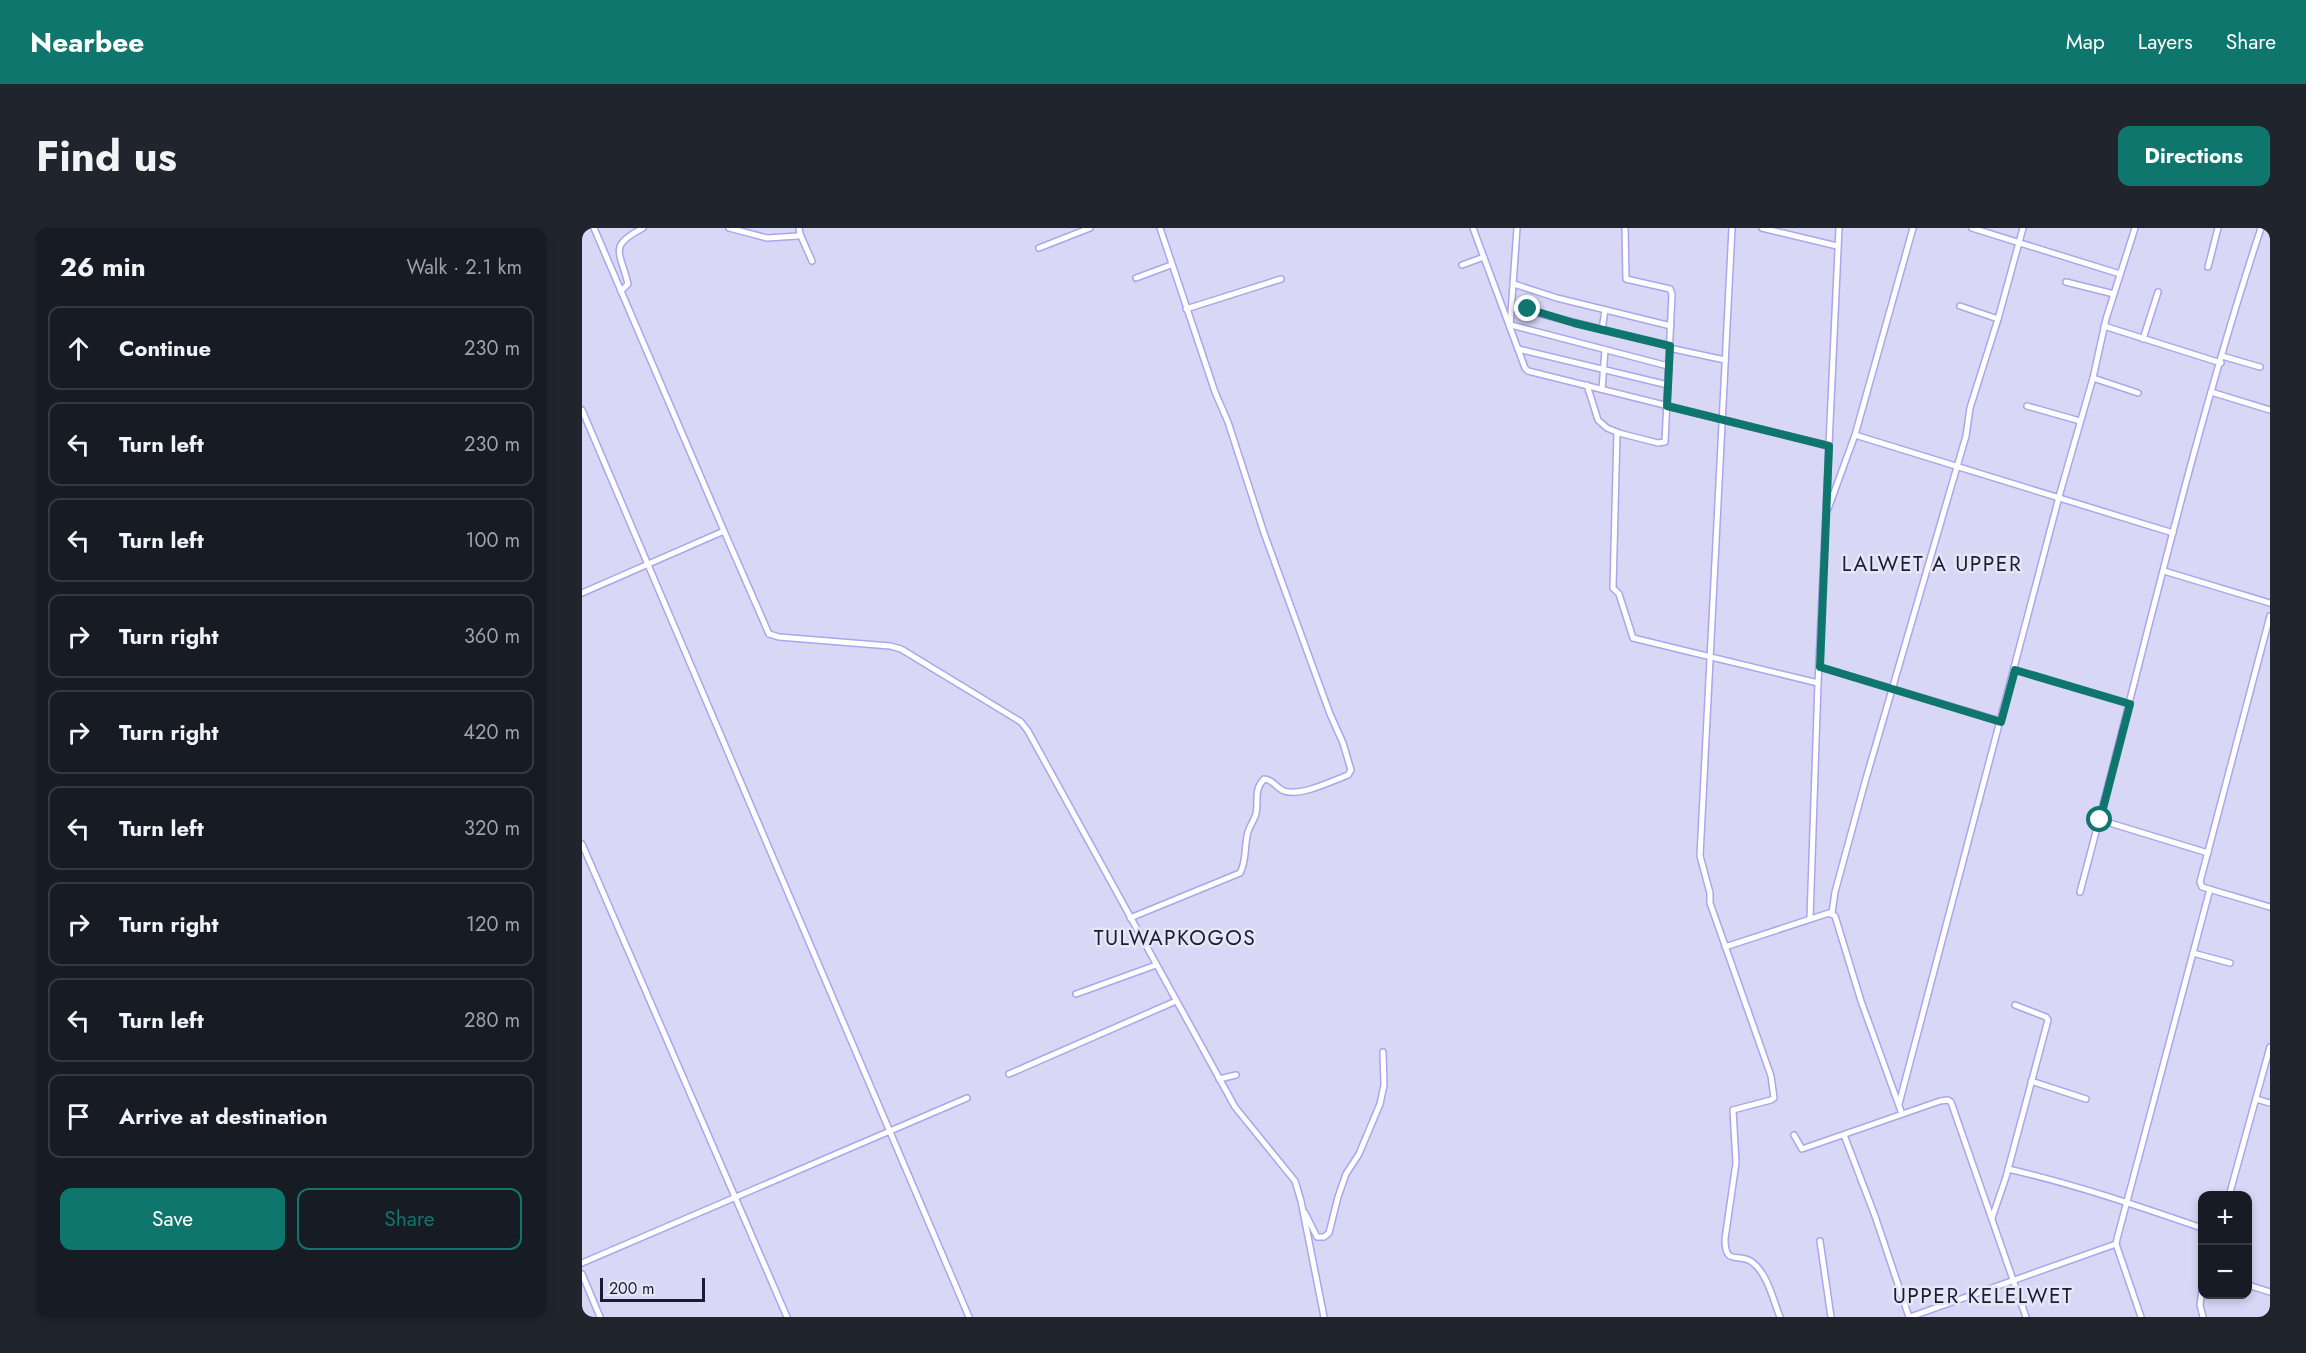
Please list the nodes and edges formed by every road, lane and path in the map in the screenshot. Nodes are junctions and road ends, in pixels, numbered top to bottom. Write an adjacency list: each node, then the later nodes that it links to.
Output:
1 (594, 228): 32 (street)
2 (643, 228): 32 (street)
3 (729, 228): 18 (street)
4 (1090, 228): 21 (street)
5 (1160, 228): 24 (street)
6 (1473, 228): 22 (street)
7 (1517, 228): 31 (street)
8 (1625, 228): 40 (street)
9 (1732, 228): 49 (street)
10 (1762, 228): 20 (street)
11 (1839, 228): 20 (street)
12 (1913, 228): 67 (street)
13 (1972, 228): 19 (street)
14 (2023, 228): 19 (street)
15 (2135, 228): 27 (street)
16 (2218, 228): 26 (street)
17 (2261, 228): 48 (street)
18 (800, 231): 23 (street)
19 (2019, 243): 27 (street); 39 (street)
20 (1837, 246): 68 (street)
21 (1039, 248)
22 (1484, 257): 25 (street); 42 (street)
23 (812, 261)
24 (1172, 265): 28 (street); 37 (street)
25 (1462, 265)
26 (2208, 267)
27 (2120, 274): 34 (street)
28 (1136, 278)
29 (1281, 279): 37 (street)
30 (2066, 282): 34 (street)
31 (1514, 284): 36 (street); 38 (street)
32 (621, 291): 72 (street)
33 (2158, 292): 44 (street)
34 (2114, 294): 41 (street)
35 (1960, 306): 39 (street)
36 (1512, 307): 42 (street); 43 (street)
37 (1186, 309): 93 (street)
38 (1605, 310): 40 (street); 43 (street)
39 (1998, 320): 69 (street)
40 (1671, 326): 45 (street)
41 (2104, 326): 44 (street); 54 (street)
42 (1510, 327): 46 (street); 47 (street)
43 (1602, 330): 45 (street)
44 (2143, 339): 50 (street)
45 (1669, 347): 49 (street); 51 (street)
46 (1518, 349): 53 (street); 55 (street)
47 (1605, 350): 51 (street); 53 (street)
48 (2222, 356): 50 (street); 52 (street)
49 (1725, 360): 64 (street)
50 (2221, 363): 58 (street)
51 (1668, 366): 56 (street)
52 (2260, 367)
53 (1604, 369): 56 (street); 57 (street)
54 (2093, 378): 59 (street); 65 (street)
55 (1587, 385): 57 (street); 66 (street)
56 (1668, 385): 60 (street)
57 (1602, 389): 60 (street)
58 (2211, 392): 63 (street); 73 (street)
59 (2138, 393)
60 (1667, 406): 64 (street); 66 (street)
61 (2027, 406): 65 (street)
62 (582, 410): 74 (street)
63 (2270, 410)
64 (1722, 420): 68 (street); 79 (street)
65 (2080, 421): 70 (street)
66 (1617, 432): 79 (street)
67 (1855, 435): 69 (street); 71 (street)
68 (1829, 446): 71 (street)
69 (1957, 466): 70 (street); 83 (street)
70 (2059, 498): 73 (street); 81 (street)
71 (1827, 511): 80 (street)
72 (724, 531): 74 (street); 93 (street)
73 (2173, 533): 75 (street)
74 (648, 564): 76 (street); 114 (street)
75 (2164, 571): 77 (street); 84 (street)
76 (582, 592)
77 (2270, 603)
78 (2270, 615): 88 (street)
79 (1711, 657): 82 (street); 95 (street)
80 (1820, 667): 82 (street); 83 (street)
81 (2015, 670): 84 (street); 85 (street)
82 (1818, 683): 94 (street)
83 (1893, 689): 85 (street); 92 (street)
84 (2130, 704): 86 (street)
85 (2001, 722): 112 (street)
86 (2100, 820): 88 (street); 90 (street)
87 (582, 844): 119 (street)
88 (2208, 853): 89 (street)
89 (2210, 889): 91 (street); 96 (street)
90 (2080, 892)
91 (2270, 907)
92 (1832, 913): 94 (street); 112 (street)
93 (1130, 918): 98 (street)
94 (1810, 918): 95 (street)
95 (1725, 947): 136 (street)
96 (2193, 953): 97 (street); 120 (street)
97 (2230, 963)
98 (1156, 965): 99 (street); 100 (street)
99 (1076, 994)
100 (1176, 1000): 104 (street); 106 (street)
101 (2015, 1005): 107 (street)
102 (2270, 1047): 110 (street)
103 (1383, 1052): 121 (street)
104 (1009, 1074)
105 (1236, 1075): 106 (street)
106 (1219, 1079): 121 (street)
107 (2031, 1082): 109 (street); 117 (street)
108 (967, 1098): 114 (street)
109 (2086, 1098)
110 (2256, 1099): 111 (street); 118 (street)
111 (2270, 1103)
112 (1899, 1104): 113 (street)
113 (1902, 1114): 116 (street); 122 (street)
114 (890, 1131): 119 (street); 134 (street)
115 (1794, 1135): 116 (street)
116 (1844, 1135): 138 (street)
117 (2008, 1169): 120 (street); 122 (street)
118 (2230, 1191)
119 (736, 1198): 126 (street); 133 (street)
120 (2126, 1201): 123 (street); 125 (street)
121 (1303, 1210): 135 (street)
122 (1992, 1218): 128 (street)
123 (2198, 1227)
124 (1820, 1241): 137 (street)
125 (2116, 1244): 128 (street); 140 (street)
126 (582, 1263)
127 (582, 1274): 132 (street)
128 (2014, 1281): 138 (street); 139 (street)
129 (2252, 1287): 130 (street)
130 (2270, 1292)
131 (2201, 1299): 141 (street)
132 (600, 1317)
133 (787, 1317)
134 (969, 1317)
135 (1324, 1317)
136 (1780, 1317)
137 (1831, 1317)
138 (1910, 1317)
139 (2026, 1317)
140 (2141, 1317)
141 (2203, 1317)

